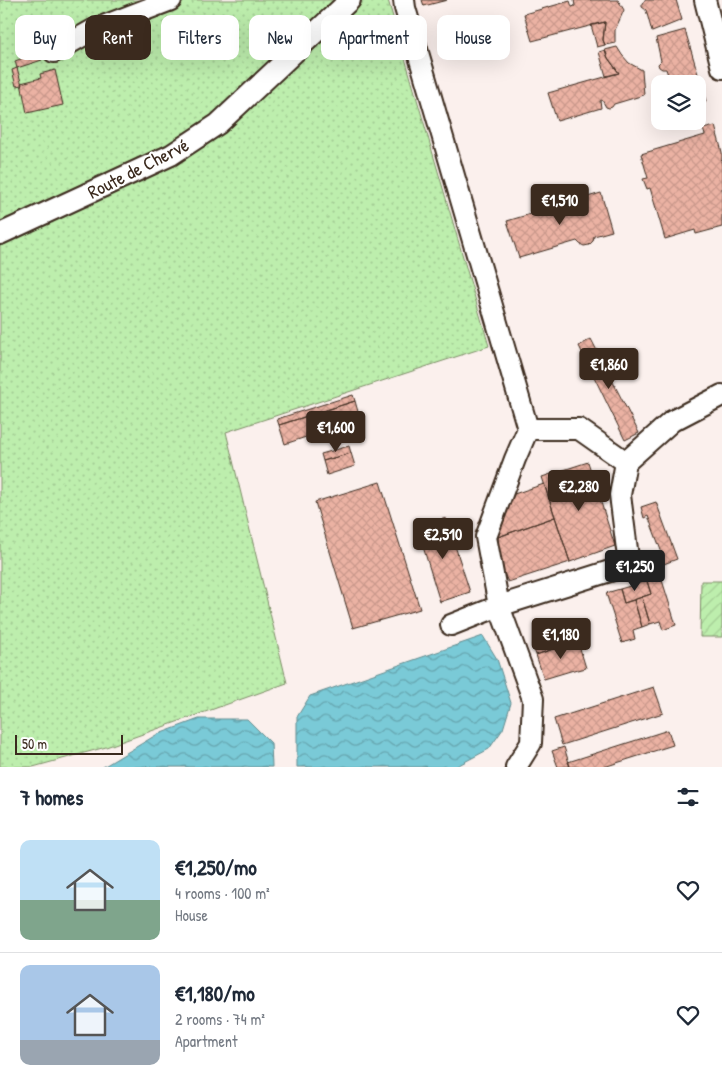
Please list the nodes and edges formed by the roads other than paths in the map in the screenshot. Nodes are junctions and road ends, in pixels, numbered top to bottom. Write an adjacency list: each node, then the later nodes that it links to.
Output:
1 (171, 0): 5 (street)
2 (350, 0): 7 (street, Route de Chervé)
3 (404, 0): 9 (street)
4 (705, 0): 6 (street)
5 (75, 40)
6 (722, 68)
7 (0, 234)
8 (722, 394): 10 (street)
9 (528, 429): 10 (street); 11 (street)
10 (626, 462): 11 (street)
11 (499, 606): 12 (street); 13 (street)
12 (451, 625)
13 (516, 767)

